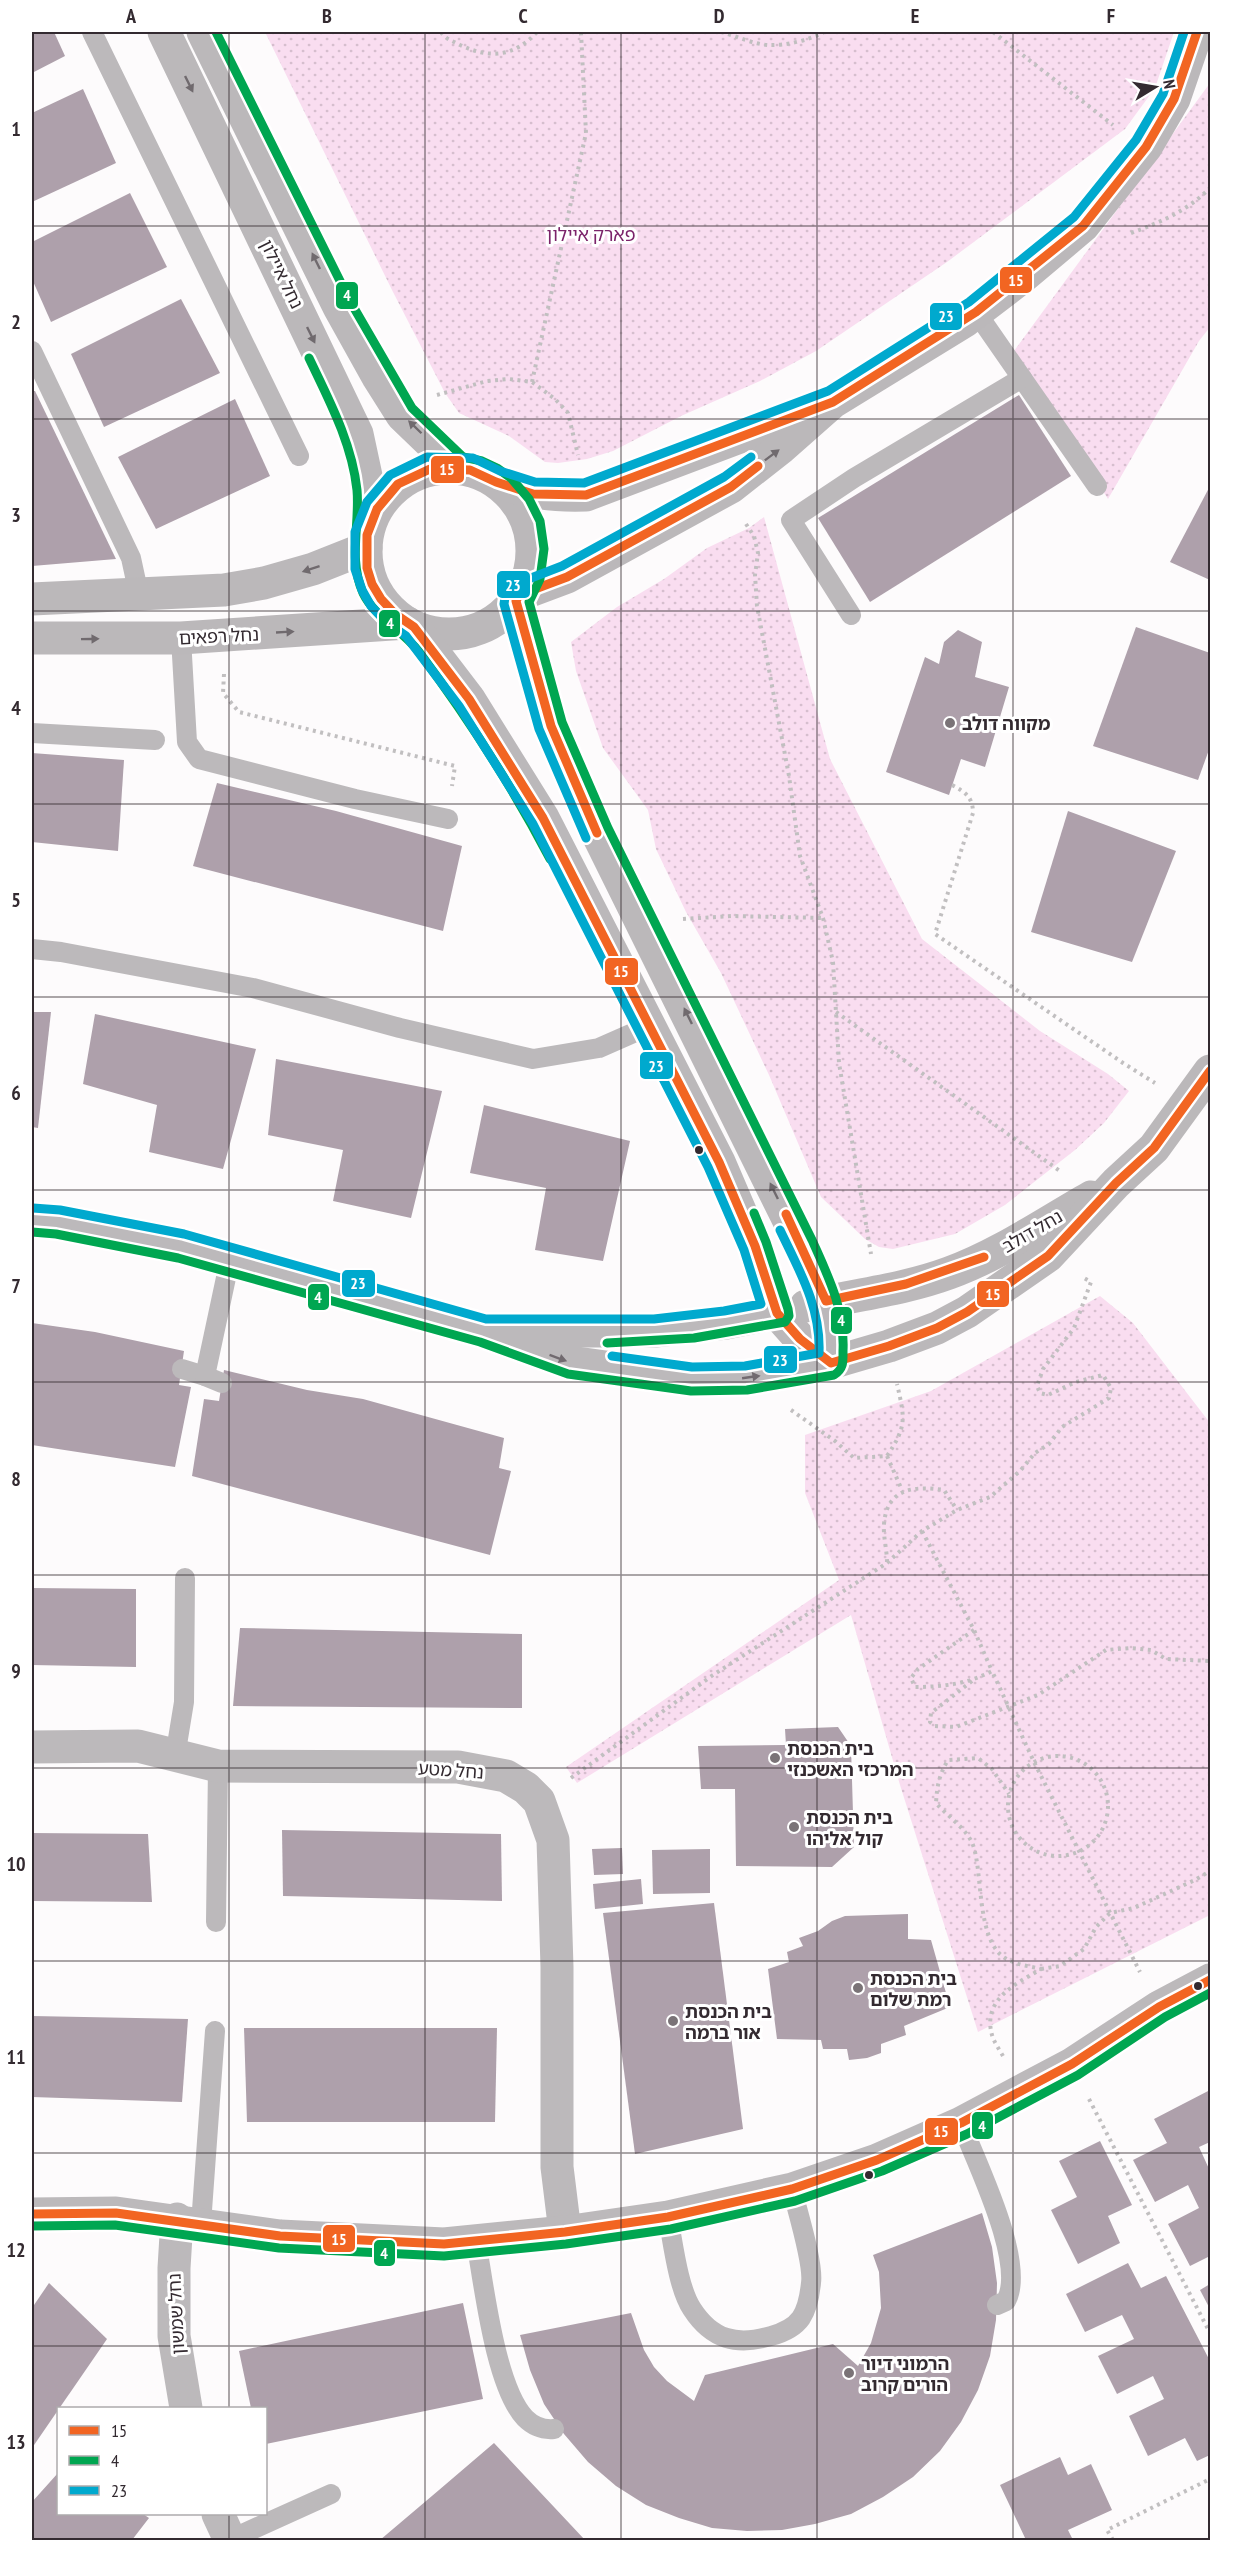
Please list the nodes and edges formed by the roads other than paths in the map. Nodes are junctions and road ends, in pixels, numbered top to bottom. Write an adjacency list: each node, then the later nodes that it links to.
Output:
1 (92, 32): 9 (lane)
2 (164, 32): 13 (street, נחל איילון, one-way to 13)
3 (203, 32): 10 (street, נחל איילון, one-way to 3)
4 (1197, 32): 5 (street)
5 (976, 312): 7 (lane); 8 (street)
6 (32, 351): 14 (lane)
7 (1022, 378): 12 (lane); 17 (lane)
8 (833, 402): 11 (street); 16 (street, one-way to 8)
9 (299, 456)
10 (457, 468): 11 (street); 13 (street)
11 (496, 482): 16 (street)
12 (1096, 486)
13 (367, 537): 14 (street, one-way to 14); 18 (street)
14 (139, 595): 15 (street)
15 (32, 598)
16 (518, 598): 18 (street); 30 (street, one-way to 16)
17 (851, 615)
18 (410, 625): 20 (street, נחל רפאים, one-way to 18); 25 (street)
19 (32, 638): 20 (street, נחל רפאים, one-way to 20)
20 (181, 638): 23 (lane)
21 (32, 733): 22 (lane)
22 (155, 740)
23 (448, 819)
24 (32, 949): 25 (lane)
25 (649, 1026): 31 (street)
26 (1210, 1071): 27 (street, נחל דולב)
27 (1105, 1189): 30 (street, נחל דולב); 33 (street, נחל דולב)
28 (32, 1220): 29 (street, נחל דולב)
29 (230, 1259): 32 (street, נחל דולב); 34 (lane)
30 (826, 1301): 31 (street, נחל דולב); 33 (street)
31 (777, 1313): 32 (street, נחל דולב); 33 (street)
32 (484, 1331): 33 (street, נחל דולב, one-way to 33)
33 (831, 1363)
34 (182, 1368)
35 (185, 1578): 37 (lane)
36 (32, 1747): 37 (street, נחל מטע)
37 (175, 1757): 38 (street, נחל מטע)
38 (218, 1766): 39 (lane); 47 (street, נחל מטע)
39 (216, 1922)
40 (1210, 1980): 42 (street)
41 (215, 2031): 46 (lane)
42 (961, 2123): 43 (street); 49 (lane)
43 (792, 2189): 45 (street); 45 (lane)
44 (32, 2214): 46 (street)
45 (668, 2217): 47 (street)
46 (189, 2222): 48 (street); 50 (street, נחל שמשון)
47 (565, 2232): 48 (street)
48 (476, 2241): 51 (lane)
49 (997, 2305)
50 (186, 2407)
51 (554, 2429)
52 (331, 2494): 53 (lane)
53 (226, 2531)

